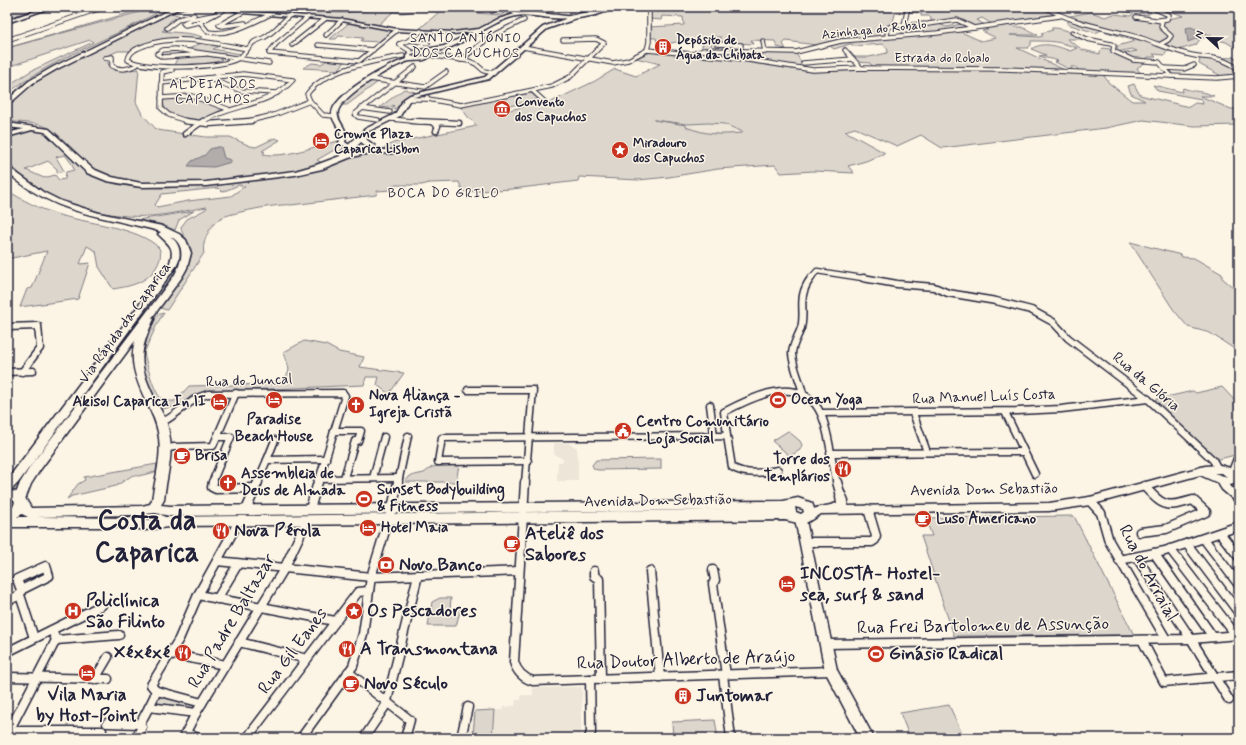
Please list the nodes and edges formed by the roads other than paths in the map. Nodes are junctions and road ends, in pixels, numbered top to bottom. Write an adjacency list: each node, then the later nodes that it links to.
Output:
1 (51, 7): 40 (main road)
2 (104, 7): 52 (street)
3 (175, 7): 101 (main road)
4 (180, 7): 107 (main road)
5 (280, 7): 6 (street)
6 (287, 7): 15 (street)
7 (498, 7): 19 (street); 21 (street)
8 (511, 7): 23 (street)
9 (617, 7): 34 (main road)
10 (649, 7): 64 (street)
11 (908, 7): 43 (street)
12 (1045, 7): 28 (street)
13 (1146, 7): 20 (street)
14 (225, 8): 22 (street); 25 (street)
15 (308, 8): 16 (street)
16 (329, 8): 17 (street)
17 (351, 8): 18 (street)
18 (373, 8)
19 (505, 8): 23 (street)
20 (1154, 8): 38 (street)
21 (492, 11)
22 (243, 12): 26 (street); 39 (street)
23 (516, 13): 34 (street); 49 (street)
24 (199, 14): 32 (street)
25 (213, 15): 29 (street); 35 (street)
26 (269, 15): 27 (street); 39 (street)
27 (290, 15): 30 (street); 62 (street)
28 (1060, 16): 45 (street, Azinhaga do Robalo); 58 (street, Azinhaga do Robalo)
29 (209, 17): 41 (street); 42 (street)
30 (308, 17): 33 (street); 63 (street)
31 (1136, 17): 38 (street)
32 (178, 19): 35 (street); 44 (street)
33 (325, 19): 36 (street); 59 (street)
34 (566, 19): 61 (main road)
35 (188, 20): 41 (street)
36 (342, 20): 46 (street); 50 (street)
37 (524, 20): 79 (street)
38 (1160, 20): 58 (street)
39 (255, 21): 41 (street)
40 (7, 22)
41 (200, 22)
42 (214, 22)
43 (904, 25): 45 (street); 51 (street)
44 (167, 28)
45 (974, 28): 51 (street, Azinhaga do Robalo)
46 (397, 30): 47 (street); 63 (street)
47 (421, 31): 49 (street); 53 (street)
48 (1072, 32): 86 (street)
49 (472, 33): 71 (street)
50 (326, 35)
51 (887, 36): 69 (street, Azinhaga do Robalo)
52 (7, 40)
53 (409, 40): 56 (street); 74 (street)
54 (563, 40): 77 (street)
55 (763, 41): 68 (street)
56 (428, 43)
57 (717, 44): 66 (street)
58 (1162, 44): 88 (street, Azinhaga do Robalo)
59 (292, 45)
60 (318, 45): 63 (street)
61 (523, 48): 77 (street); 91 (main road)
62 (247, 49): 76 (street); 82 (street)
63 (373, 50)
64 (647, 50): 72 (street, Estrada do Robalo); 77 (street)
65 (845, 50): 78 (street)
66 (740, 51): 68 (street, Azinhaga do Robalo); 72 (street, Azinhaga do Robalo)
67 (191, 52): 70 (street); 73 (street); 73 (street)
68 (765, 52): 69 (street, Azinhaga do Robalo)
69 (796, 52): 81 (street)
70 (206, 54): 73 (street); 76 (street)
71 (430, 54): 74 (street); 74 (street); 79 (street)
72 (694, 54): 89 (street, Estrada do Robalo)
73 (184, 56)
74 (408, 56): 95 (street); 105 (street)
75 (105, 58): 82 (street)
76 (237, 59): 80 (street); 82 (street)
77 (588, 59): 99 (street)
78 (853, 59): 81 (street); 85 (street)
79 (461, 60): 91 (street)
80 (269, 63)
81 (803, 63): 89 (street)
82 (137, 65)
83 (1194, 65): 86 (street)
84 (415, 67): 96 (street)
85 (861, 68): 89 (street, Estrada do Robalo); 92 (street, Estrada do Robalo)
86 (1164, 68): 92 (street)
87 (175, 69): 97 (street)
88 (1239, 69)
89 (807, 70)
90 (446, 72): 96 (street)
91 (494, 73): 98 (main road)
92 (1171, 76): 93 (street, Estrada do Robalo)
93 (1239, 76)
94 (205, 78): 97 (street); 100 (street); 100 (street)
95 (370, 79): 96 (street); 110 (street)
96 (394, 82): 108 (street)
97 (161, 83): 102 (street)
98 (429, 90): 103 (main road); 104 (street)
99 (533, 91): 104 (street); 106 (street)
100 (278, 93): 109 (street)
101 (7, 97)
102 (161, 98): 109 (street); 115 (street)
103 (408, 98): 104 (street); 111 (main road)
104 (428, 99)
105 (310, 101): 110 (street); 115 (street)
106 (545, 102)
107 (7, 104)
108 (361, 108): 111 (street); 112 (street)
109 (228, 109): 115 (street)
110 (335, 115): 124 (street)
111 (390, 116): 113 (street); 122 (main road)
112 (378, 120)
113 (433, 123): 114 (street); 118 (street)
114 (459, 123)
115 (199, 124): 120 (street)
116 (7, 125): 117 (main road)
117 (19, 129): 119 (main road); 119 (main road); 121 (main road)
118 (436, 131)
119 (52, 133): 124 (main road)
120 (185, 134)
121 (7, 135)
122 (363, 135): 123 (main road); 124 (main road)
123 (369, 145): 124 (main road); 124 (main road); 124 (street)
124 (355, 148)
125 (7, 168): 127 (main road, Via Rápida da Caparica)
126 (7, 177): 166 (main road, Via Rápida da Caparica)
127 (178, 277): 141 (main road); 171 (main road, Via Rápida da Caparica)
128 (7, 327): 130 (street)
129 (7, 372): 130 (street)
130 (22, 372): 131 (street)
131 (33, 372)
132 (468, 390): 148 (street)
133 (236, 393): 135 (street, Rua do Juncal); 141 (street, Rua do Juncal); 147 (street)
134 (803, 393): 136 (street, Rua da Glória); 140 (street); 146 (street)
135 (345, 396): 142 (street, Rua Padre Baltazar)
136 (1148, 399): 139 (street, Rua Manuel Luís Costa); 160 (street, Rua da Glória)
137 (710, 405): 145 (street)
138 (913, 412): 139 (street, Rua Manuel Luís Costa); 140 (street, Rua Manuel Luís Costa); 152 (street)
139 (1005, 412): 153 (street)
140 (820, 413): 151 (street)
141 (161, 423): 150 (main road)
142 (334, 431): 154 (street, Rua Padre Baltazar); 162 (street)
143 (384, 436): 163 (street)
144 (408, 436): 164 (street)
145 (714, 436): 146 (street); 148 (street)
146 (727, 436): 158 (street)
147 (217, 437): 150 (street); 167 (street)
148 (530, 438): 156 (street); 156 (street)
149 (274, 440): 155 (street)
150 (164, 449): 175 (main road)
151 (830, 452): 152 (street); 174 (street)
152 (927, 452): 153 (street)
153 (1024, 452): 159 (street)
154 (326, 459): 155 (street); 161 (street, Rua Padre Baltazar)
155 (267, 460): 167 (street)
156 (528, 461): 178 (street)
157 (1238, 461): 160 (main road)
158 (778, 470)
159 (1035, 474)
160 (1223, 474): 165 (main road, Avenida Dom Sebastião); 168 (street); 168 (street, Rua da Glória)
161 (319, 478): 162 (street); 180 (street, Rua Padre Baltazar)
162 (344, 478): 163 (street)
163 (373, 478): 164 (street)
164 (399, 478): 179 (street)
165 (1144, 486): 172 (main road, Avenida Dom Sebastião); 187 (street)
166 (7, 487)
167 (255, 488): 177 (street)
168 (1232, 493): 170 (street, Rua da Glória)
169 (7, 494): 171 (main road)
170 (1239, 500)
171 (20, 501): 175 (main road); 182 (main road, Via Rápida da Caparica)
172 (1090, 501): 176 (main road, Avenida Dom Sebastião); 196 (street, Rua do Arraial)
173 (796, 503): 174 (main road, Avenida Dom Sebastião); 178 (main road, Avenida Dom Sebastião); 181 (main road); 181 (main road)
174 (836, 504): 176 (main road, Avenida Dom Sebastião); 181 (main road, Avenida Dom Sebastião)
175 (154, 509): 177 (main road); 184 (main road); 185 (main road)
176 (865, 509): 190 (street)
177 (246, 510): 180 (main road)
178 (523, 512): 179 (main road); 181 (main road, Avenida Dom Sebastião); 201 (street)
179 (390, 514): 180 (main road); 205 (street)
180 (308, 515): 183 (main road); 199 (street, Rua Padre Baltazar)
181 (800, 518): 190 (main road)
182 (7, 521): 185 (main road)
183 (239, 521): 184 (main road); 197 (street)
184 (155, 523): 185 (main road)
185 (141, 526)
186 (1237, 529): 188 (street)
187 (1140, 532)
188 (1220, 533): 189 (street); 194 (street)
189 (1204, 539): 191 (street); 206 (street)
190 (805, 542): 225 (main road)
191 (1188, 544): 192 (street); 213 (street)
192 (1170, 549): 193 (street); 217 (street)
193 (1154, 553): 195 (street); 218 (street)
194 (1239, 557)
195 (1137, 558): 196 (street); 220 (street)
196 (1119, 560): 223 (street, Rua do Arraial)
197 (217, 561): 198 (street); 208 (street)
198 (238, 564): 199 (street); 209 (street)
199 (284, 569): 205 (street); 212 (street, Rua Padre Baltazar)
200 (713, 570): 233 (street)
201 (519, 571): 204 (street); 241 (street, Rua Doutor Alberto de Araújo)
202 (594, 571): 242 (street)
203 (650, 571): 236 (street)
204 (418, 575): 205 (street); 244 (street)
205 (371, 577): 207 (street)
206 (1239, 585)
207 (369, 591): 214 (street, Rua Gil Eanes); 231 (street)
208 (198, 595): 209 (street); 227 (street)
209 (217, 599): 212 (street)
210 (7, 601): 219 (street)
211 (102, 605): 215 (street)
212 (261, 607): 214 (street); 224 (street, Rua Padre Baltazar)
213 (1239, 613)
214 (335, 621): 229 (street, Rua Gil Eanes)
215 (52, 630): 219 (street); 221 (street)
216 (119, 635): 221 (street)
217 (1238, 636): 218 (street, Rua Frei Bartolomeu de Assunção)
218 (1213, 637): 220 (street, Rua Frei Bartolomeu de Assunção)
219 (34, 638): 226 (street)
220 (1191, 639): 223 (street, Rua Frei Bartolomeu de Assunção); 239 (street)
221 (56, 640): 237 (street)
222 (1142, 640): 223 (street, Rua Frei Bartolomeu de Assunção); 225 (street, Rua Frei Bartolomeu de Assunção); 239 (street)
223 (1166, 640)
224 (239, 642): 229 (street); 230 (street, Rua Padre Baltazar)
225 (825, 644): 232 (main road)
226 (7, 652)
227 (170, 654): 230 (street); 243 (street)
228 (108, 657): 238 (street)
229 (307, 659): 257 (street, Rua Gil Eanes)
230 (225, 665): 246 (street, Rua Padre Baltazar)
231 (348, 672): 244 (street); 258 (street)
232 (831, 672): 233 (street, Rua Doutor Alberto de Araújo); 264 (main road)
233 (725, 675): 236 (street, Rua Doutor Alberto de Araújo); 263 (street)
234 (1239, 675): 239 (street)
235 (7, 677): 237 (street)
236 (660, 677): 242 (street, Rua Doutor Alberto de Araújo)
237 (36, 678): 238 (street); 253 (street)
238 (95, 678): 240 (street)
239 (1215, 678): 245 (street)
240 (108, 679)
241 (590, 679): 242 (street, Rua Doutor Alberto de Araújo); 262 (street)
242 (601, 679)
243 (153, 690): 246 (street); 248 (street)
244 (387, 700): 259 (street); 260 (street)
245 (1229, 700)
246 (202, 703): 249 (street, Rua Padre Baltazar)
247 (468, 706): 261 (street)
248 (149, 707): 249 (street); 251 (street)
249 (196, 713): 254 (street, Rua Padre Baltazar)
250 (107, 722): 251 (street)
251 (140, 724): 255 (street)
252 (102, 731): 253 (street)
253 (8, 733)
254 (185, 735): 256 (street)
255 (136, 738)
256 (198, 738)
257 (247, 738)
258 (301, 738)
259 (364, 738)
260 (405, 738)
261 (461, 738)
262 (589, 738)
263 (731, 738)
264 (868, 738)

